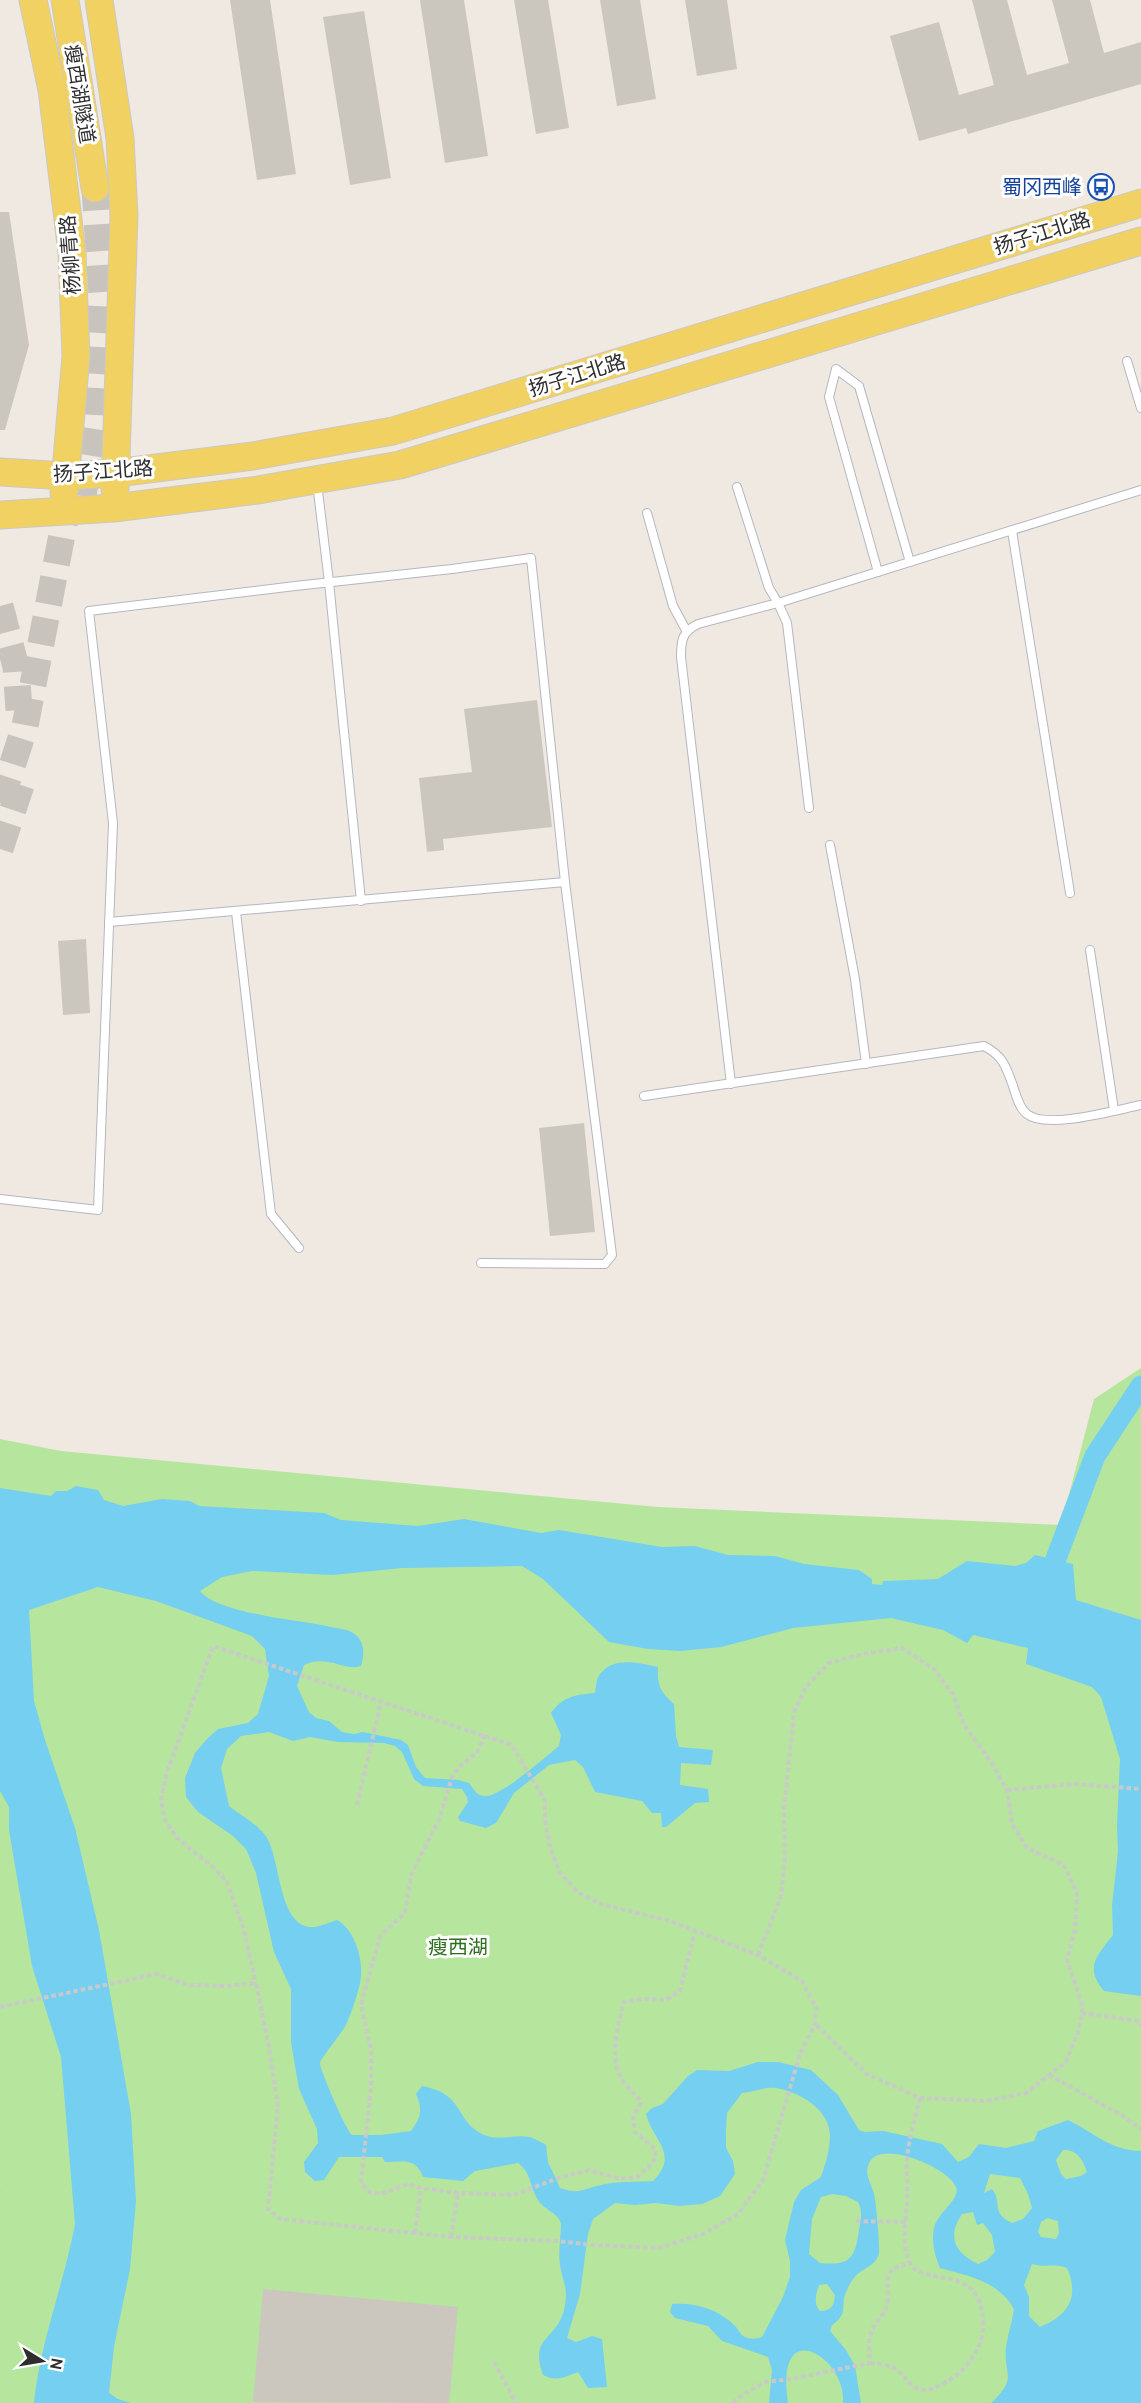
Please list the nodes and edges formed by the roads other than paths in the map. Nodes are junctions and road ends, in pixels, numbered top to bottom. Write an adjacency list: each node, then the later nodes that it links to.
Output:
1 (33, 0): 11 (main road, 杨柳青路)
2 (65, 0): 4 (main road, 瘦西湖隧道)
3 (99, 0): 10 (main road)
4 (95, 188)
5 (1141, 203): 10 (main road, 扬子江北路)
6 (1141, 241): 12 (main road, 扬子江北路)
7 (1127, 361): 8 (lane)
8 (1141, 408)
9 (0, 472): 11 (main road, 扬子江北路)
10 (116, 473): 11 (main road, 扬子江北路); 15 (main road)
11 (66, 476): 16 (main road, 杨柳青路)
12 (316, 480): 15 (main road, 扬子江北路); 22 (lane)
13 (737, 487): 23 (lane)
14 (1141, 490): 19 (lane)
15 (114, 508): 16 (main road, 扬子江北路)
16 (62, 512): 18 (main road, 扬子江北路)
17 (647, 513): 24 (lane)
18 (0, 515)
19 (1012, 531): 20 (lane); 28 (lane)
20 (909, 562): 21 (lane); 21 (lane)
21 (878, 572): 23 (lane)
22 (329, 582): 27 (lane); 29 (lane); 31 (lane)
23 (778, 603): 24 (lane); 25 (lane)
24 (686, 630): 34 (lane)
25 (809, 808)
26 (830, 845): 33 (lane)
27 (566, 882): 29 (lane); 40 (lane)
28 (1070, 893)
29 (361, 901): 30 (lane)
30 (236, 912): 31 (lane); 39 (lane)
31 (109, 922): 38 (lane)
32 (1090, 950): 37 (lane)
33 (866, 1064): 34 (lane); 37 (lane)
34 (731, 1083): 35 (lane)
35 (644, 1096)
36 (1141, 1105): 37 (lane)
37 (1114, 1110)
38 (0, 1199)
39 (300, 1248)
40 (481, 1263)

